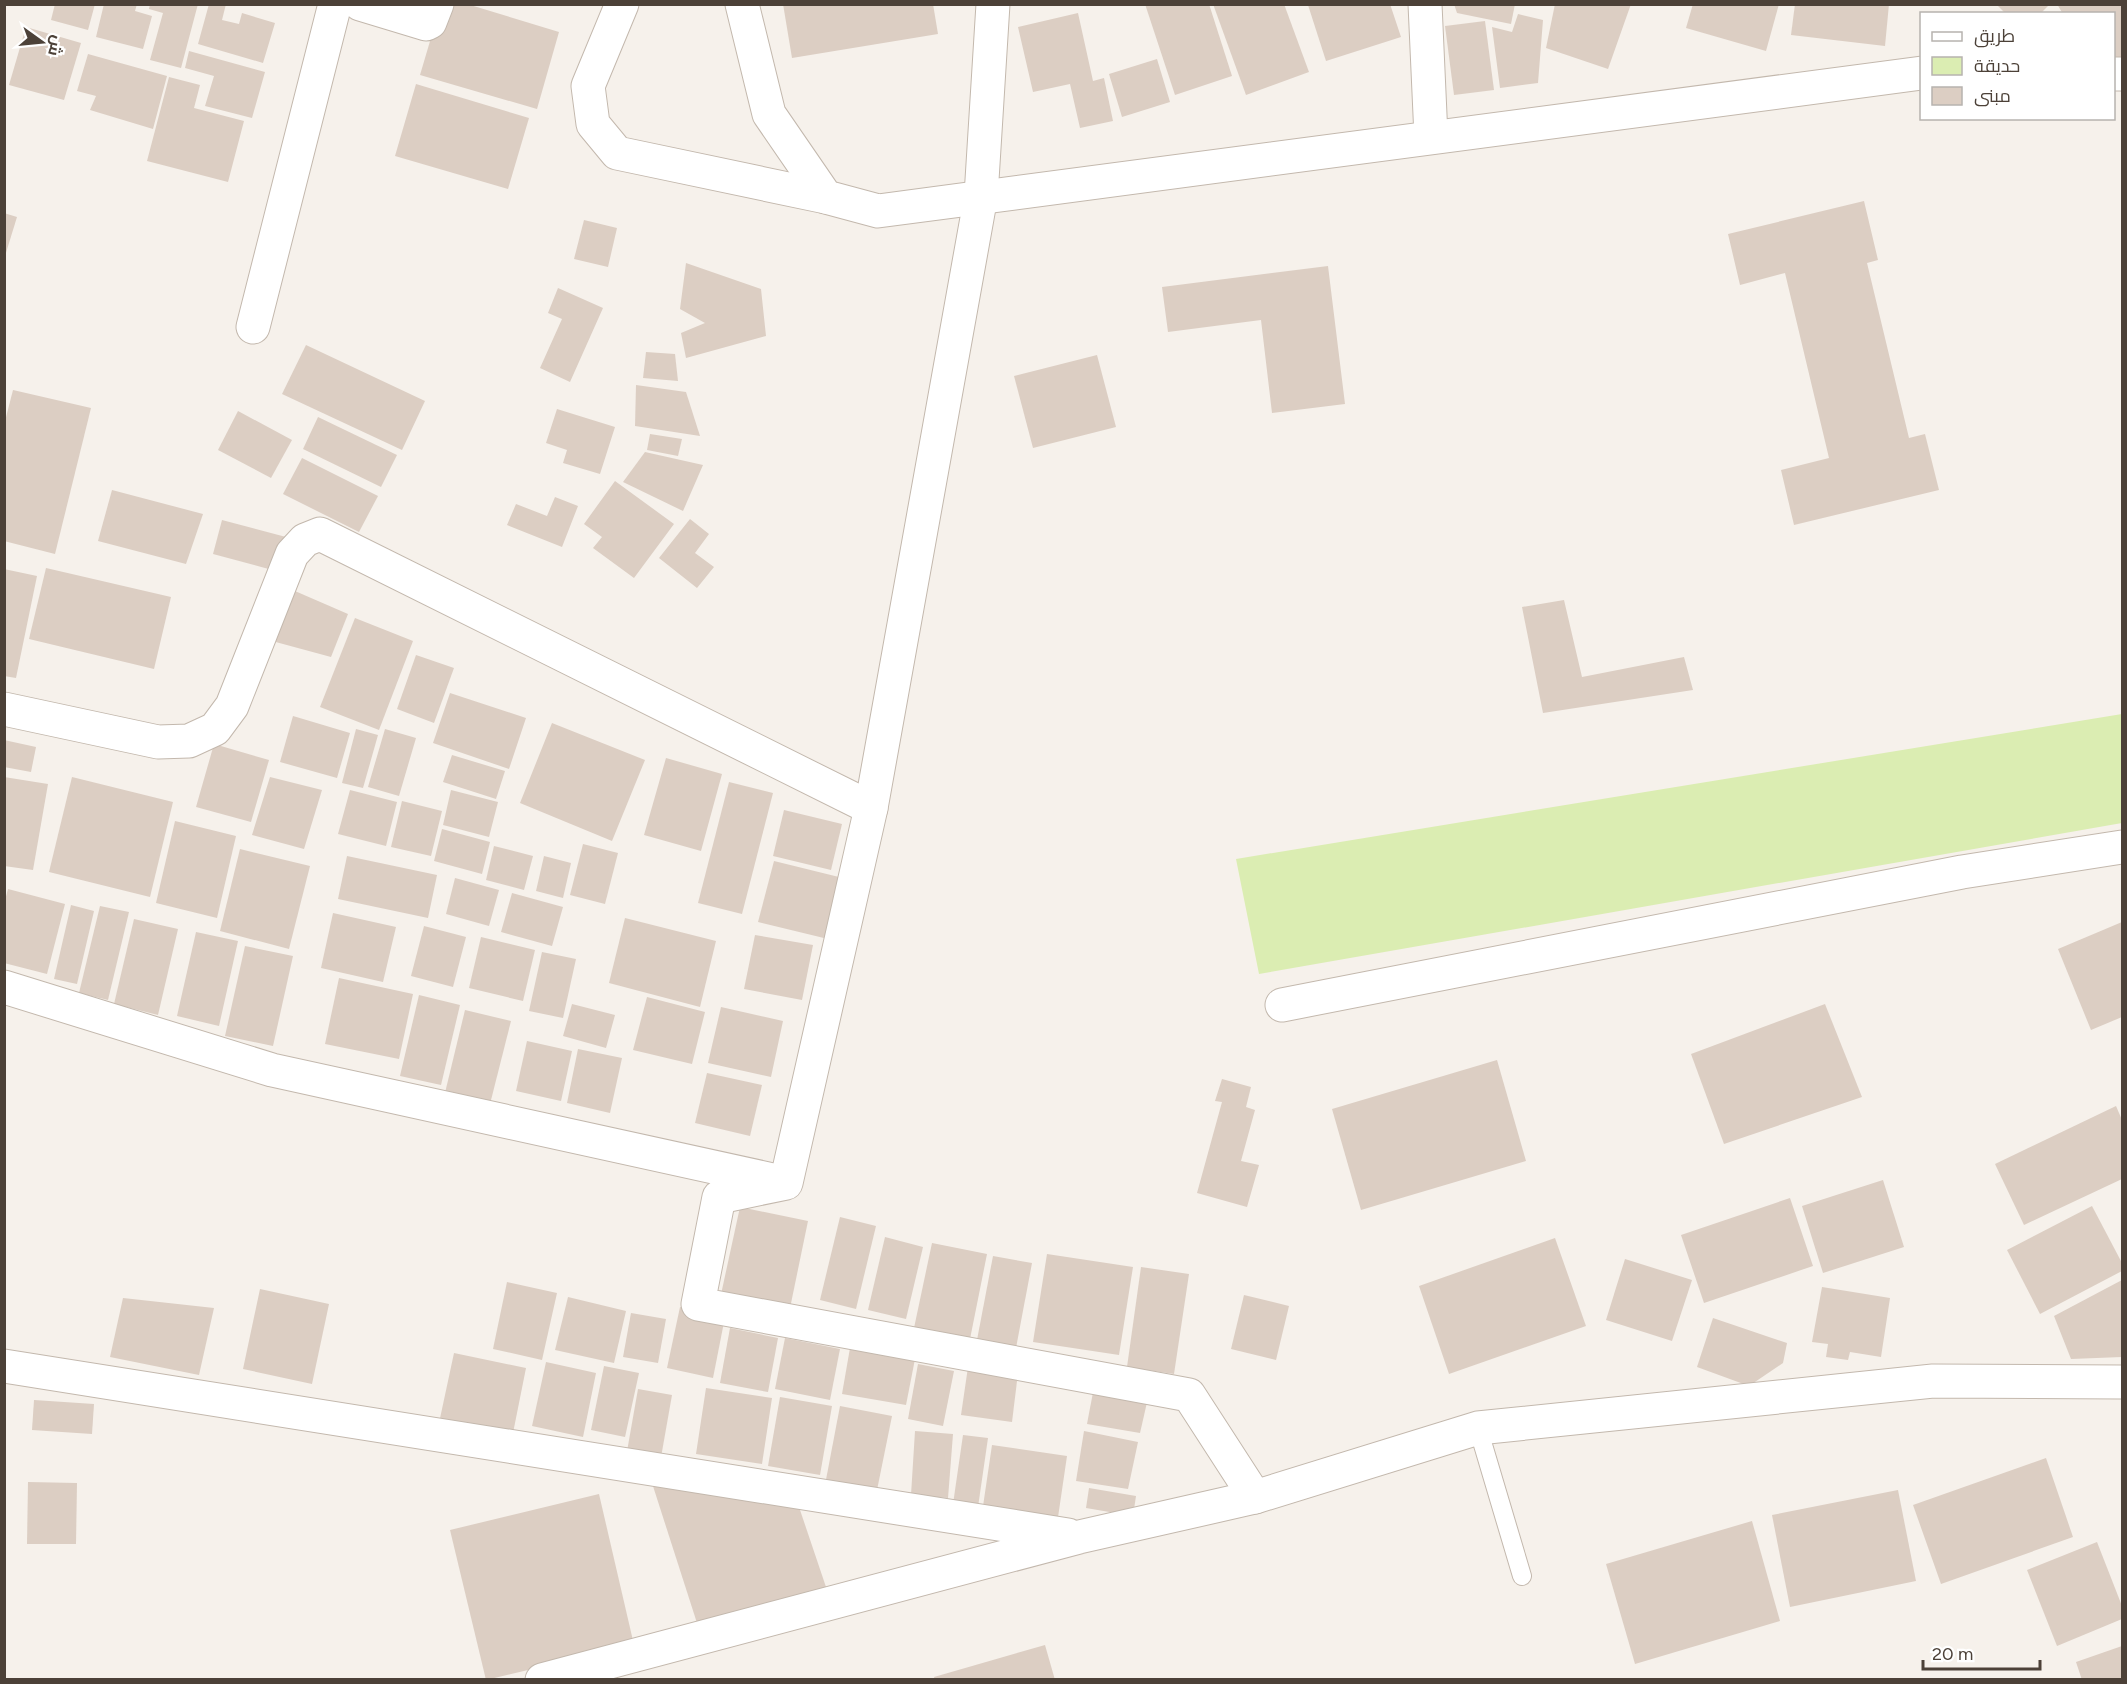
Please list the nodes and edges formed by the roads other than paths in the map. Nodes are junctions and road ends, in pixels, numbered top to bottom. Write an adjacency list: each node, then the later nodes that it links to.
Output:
1 (335, 4): 12 (street)
2 (360, 4): 3 (street)
3 (437, 4)
4 (622, 4): 11 (street)
5 (742, 4): 11 (street)
6 (993, 4): 10 (street)
7 (1425, 4): 9 (street)
8 (1920, 73): 9 (street)
9 (1431, 137): 10 (street)
10 (981, 196): 11 (street); 14 (street)
11 (826, 197)
12 (253, 327)
13 (4, 709): 14 (street)
14 (871, 808): 18 (street)
15 (2122, 847): 17 (street)
16 (4, 987): 18 (street)
17 (1282, 1005)
18 (786, 1183): 22 (street)
19 (4, 1365): 23 (street)
20 (2122, 1382): 21 (street)
21 (1478, 1428): 22 (street); 24 (lane)
22 (1255, 1497): 23 (street)
23 (1078, 1537): 25 (street)
24 (1522, 1576)
25 (542, 1680)

